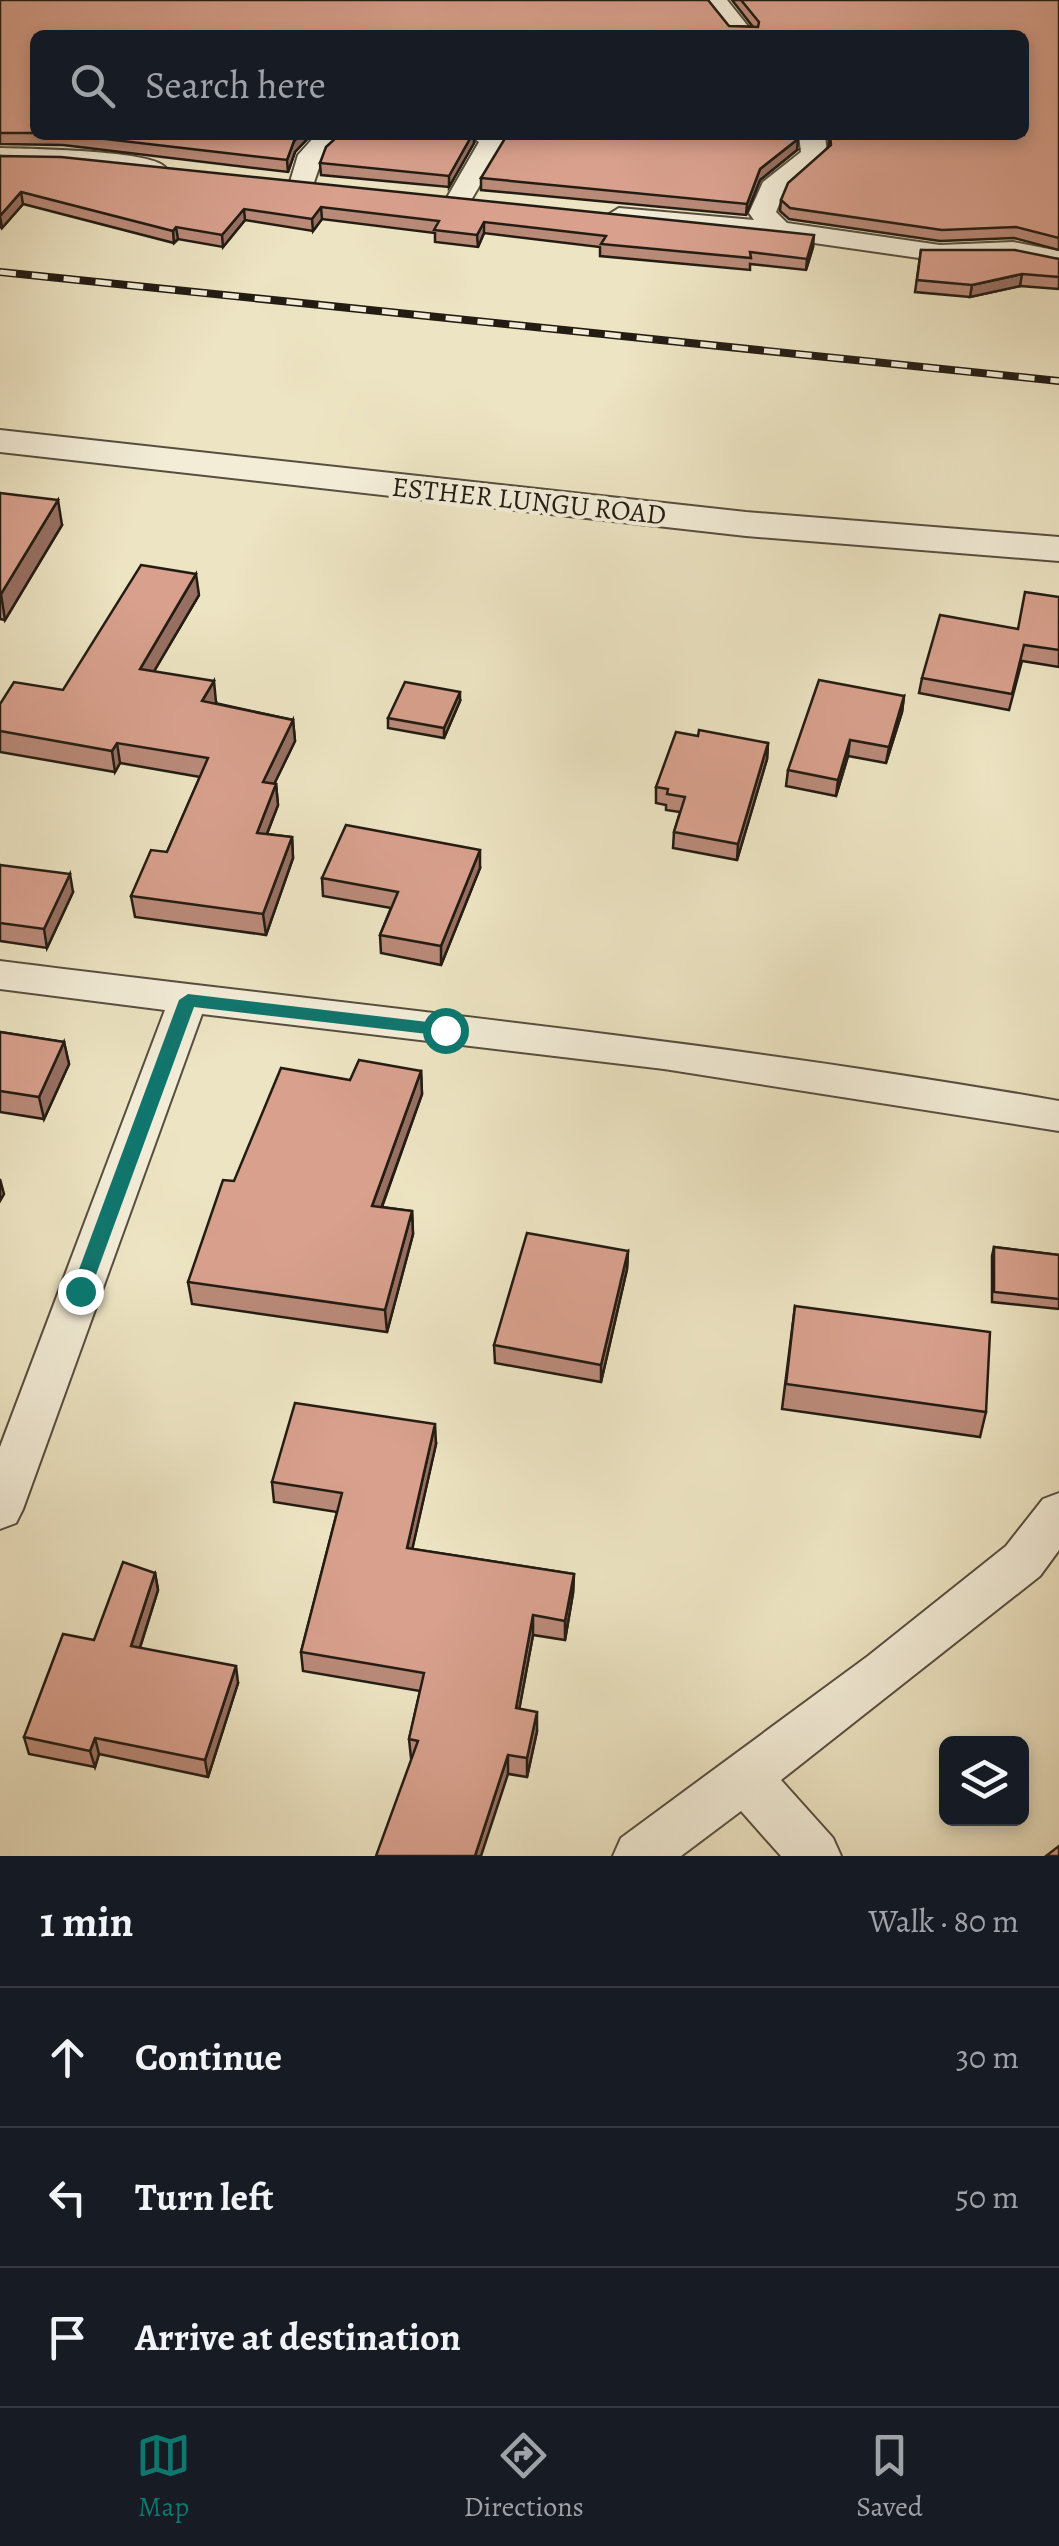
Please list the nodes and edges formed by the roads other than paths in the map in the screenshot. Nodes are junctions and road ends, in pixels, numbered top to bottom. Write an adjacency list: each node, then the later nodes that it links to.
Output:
1 (715, 0): 2 (street)
2 (739, 30)
3 (325, 140): 8 (street)
4 (493, 140): 9 (street)
5 (813, 140): 11 (street)
6 (0, 156): 7 (street)
7 (174, 170)
8 (302, 185)
9 (496, 204)
10 (590, 213): 11 (street)
11 (779, 230): 12 (street)
12 (1059, 259)
13 (0, 441): 14 (street, ESTHER LUNGU ROAD)
14 (1059, 549)
15 (0, 975): 16 (street)
16 (188, 1000): 17 (street); 18 (street)
17 (1059, 1116)
18 (0, 1509)
19 (1059, 1514): 20 (street)
20 (744, 1777): 21 (street); 22 (street)
21 (640, 1856)
22 (815, 1856)

